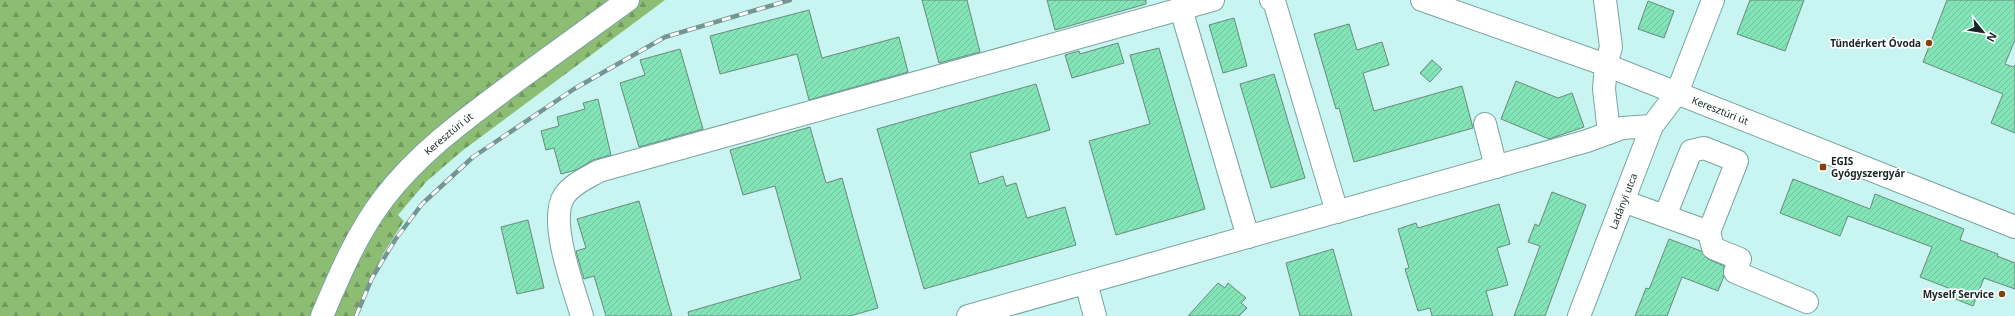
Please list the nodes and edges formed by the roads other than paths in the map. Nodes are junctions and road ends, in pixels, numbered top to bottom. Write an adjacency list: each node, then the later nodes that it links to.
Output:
1 (628, 0): 22 (main road, Keresztúri út)
2 (1213, 0): 7 (main road)
3 (1271, 0): 15 (main road)
4 (1422, 0): 8 (main road, Keresztúri út)
5 (1605, 0): 8 (main road)
6 (1713, 0): 9 (main road, Ladányi utca)
7 (1181, 9): 19 (main road); 23 (main road)
8 (1606, 65): 9 (main road, Keresztúri út); 12 (main road)
9 (1677, 93): 11 (main road, Ladányi utca); 17 (main road, Keresztúri út)
10 (1485, 124): 13 (main road)
11 (1652, 126): 12 (main road); 14 (main road, Ladányi utca)
12 (1609, 133): 13 (main road)
13 (1496, 167): 15 (main road)
14 (1623, 201): 16 (main road); 26 (main road, Ladányi utca)
15 (1337, 212): 19 (main road)
16 (1665, 216): 18 (main road); 18 (main road)
17 (2015, 227)
18 (1709, 232): 21 (main road)
19 (1248, 237): 20 (main road)
20 (1086, 283): 24 (main road); 25 (main road)
21 (1807, 302)
22 (322, 316)
23 (582, 316)
24 (968, 316)
25 (1095, 316)
26 (1579, 316)

